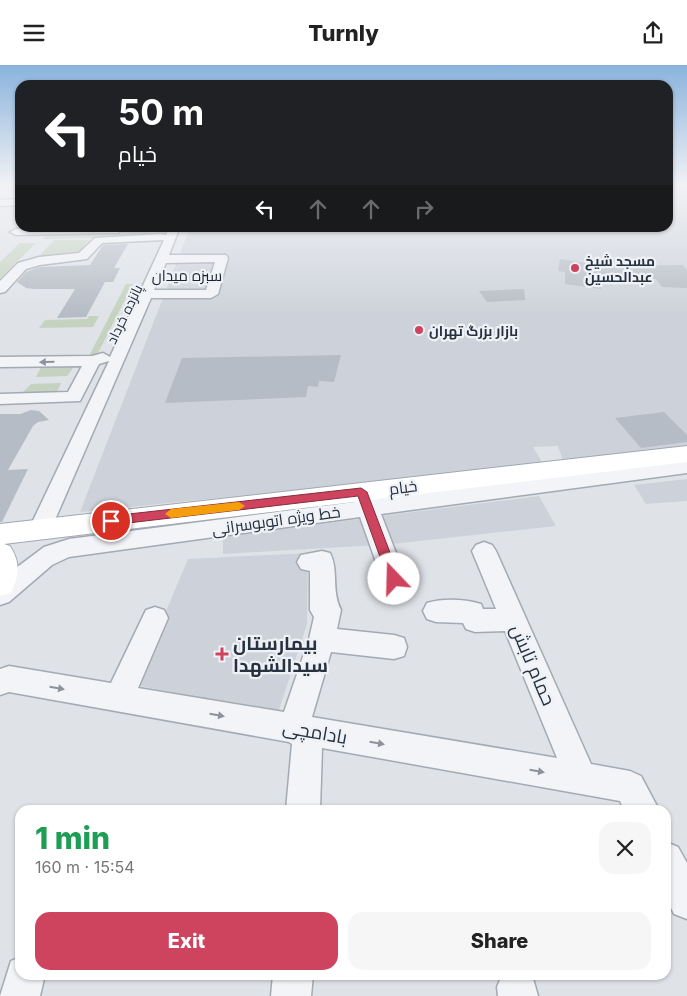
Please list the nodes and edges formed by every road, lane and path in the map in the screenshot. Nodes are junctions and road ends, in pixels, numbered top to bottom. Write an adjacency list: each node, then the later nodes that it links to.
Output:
1 (153, 232): 5 (street)
2 (165, 232): 7 (street, پانزده خرداد)
3 (166, 232): 4 (street)
4 (162, 259): 6 (street); 6 (street)
5 (0, 289)
6 (146, 294): 10 (street)
7 (98, 360): 8 (street, one-way to 8); 10 (street, پانزده خرداد)
8 (0, 363)
9 (0, 399): 10 (street)
10 (84, 402): 14 (street, پانزده خرداد)
11 (687, 454): 13 (main road, خیام)
12 (687, 466): 13 (street, خط ویژه اتوبوسرانی)
13 (364, 500): 14 (main road, خیام); 19 (street); 21 (street, خط ویژه اتوبوسرانی)
14 (40, 529): 15 (main road, خیام)
15 (0, 534)
16 (484, 551): 24 (street, حمام تابش)
17 (0, 554): 20 (main road)
18 (315, 561): 25 (street)
19 (394, 579)
20 (0, 585)
21 (0, 595)
22 (436, 611): 24 (street)
23 (155, 618): 28 (street)
24 (513, 619): 30 (street, حمام تابش)
25 (319, 631): 26 (street); 29 (street)
26 (394, 647)
27 (0, 682): 28 (street, بادامچی, one-way to 28)
28 (119, 699): 29 (street, بادامچی, one-way to 29)
29 (301, 730): 30 (street, بادامچی, one-way to 30); 32 (street)
30 (581, 779): 31 (street, بادامچی)
31 (636, 798)
32 (303, 805)
33 (671, 869): 34 (street)
34 (687, 901)
35 (25, 980): 37 (street)
36 (292, 980): 38 (street)
37 (20, 996)
38 (291, 996)

